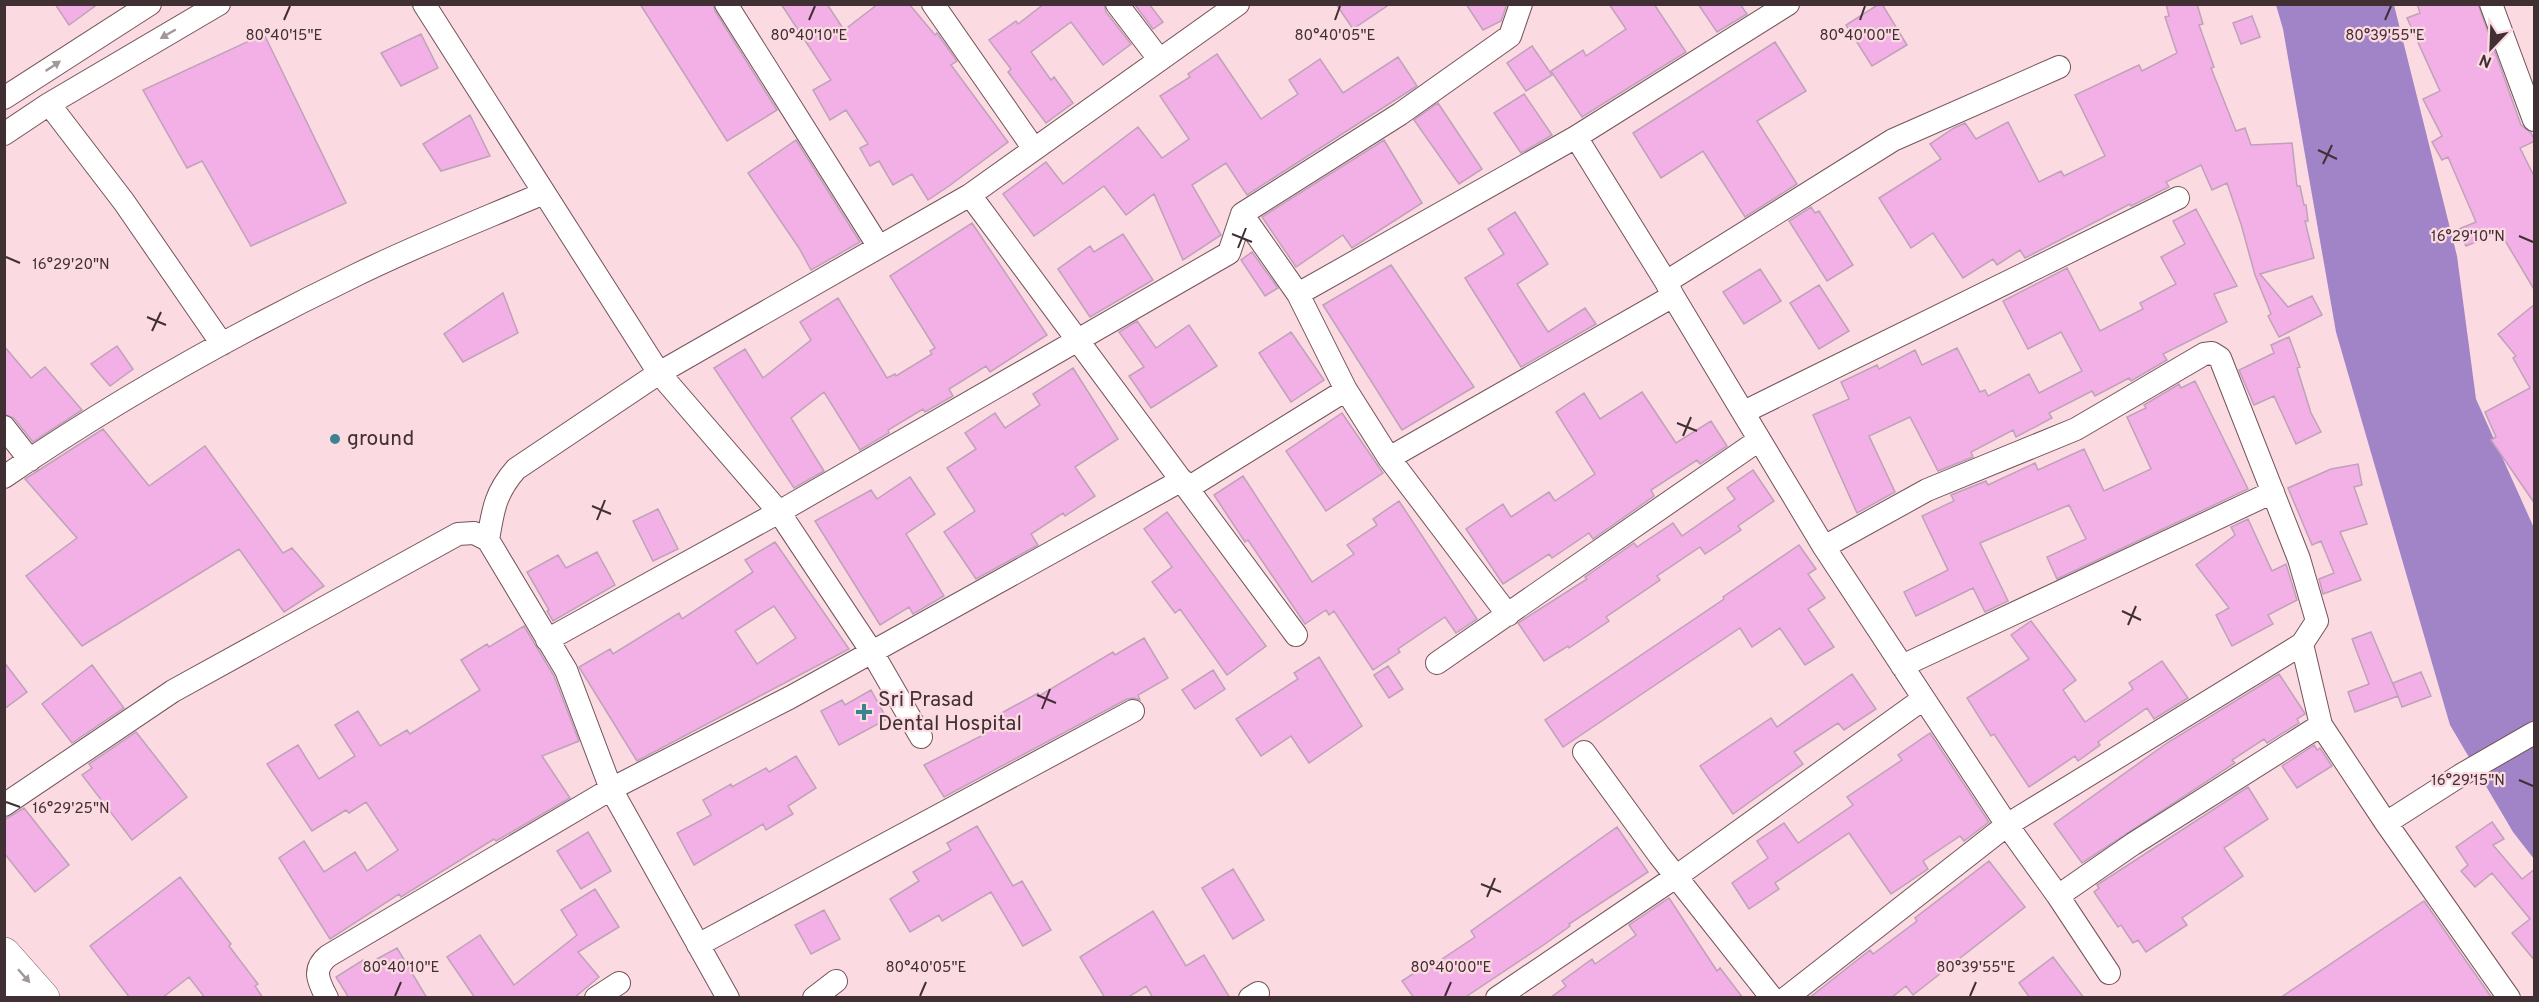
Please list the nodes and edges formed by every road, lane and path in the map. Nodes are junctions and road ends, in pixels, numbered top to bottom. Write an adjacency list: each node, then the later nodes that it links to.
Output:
1 (150, 4): 13 (street, one-way to 1)
2 (219, 4): 14 (street, one-way to 14)
3 (424, 4): 19 (street)
4 (726, 4): 23 (street)
5 (933, 4): 18 (street)
6 (1117, 4): 11 (street)
7 (1238, 4): 11 (street)
8 (1521, 4): 22 (street)
9 (2491, 4): 15 (street)
10 (1773, 8): 17 (street)
11 (1159, 59): 18 (street)
12 (2059, 67): 24 (street)
13 (4, 98)
14 (49, 104): 16 (street); 27 (street)
15 (2535, 120)
16 (4, 134)
17 (1576, 136): 24 (street); 25 (street)
18 (1034, 149): 20 (street)
19 (544, 193): 27 (street); 28 (street)
20 (970, 195): 23 (street); 26 (street)
21 (2178, 198): 30 (street)
22 (1242, 214): 25 (street); 26 (street)
23 (879, 247): 28 (street)
24 (1670, 289): 30 (street); 33 (street)
25 (1298, 294): 29 (street)
26 (1078, 341): 36 (street); 38 (street)
27 (222, 344): 34 (street)
28 (659, 373): 38 (street); 39 (street)
29 (1346, 390): 33 (street); 36 (street)
30 (1744, 412): 32 (street)
31 (4, 428): 34 (street)
32 (1759, 440): 40 (street); 41 (street)
33 (1389, 458): 41 (street)
34 (30, 460): 35 (street)
35 (4, 477)
36 (1185, 484): 42 (street); 45 (street)
37 (2273, 492): 40 (street); 44 (street); 47 (street)
38 (780, 512): 43 (street); 45 (street)
39 (488, 540): 43 (street); 55 (street)
40 (1824, 547): 47 (street)
41 (1508, 615): 46 (street)
42 (1296, 635)
43 (547, 640): 54 (street)
44 (2302, 644): 50 (street); 57 (street)
45 (872, 652): 52 (street); 54 (street)
46 (1437, 663)
47 (1902, 666): 48 (street)
48 (1923, 699): 57 (street); 58 (street)
49 (1133, 711): 60 (street)
50 (2321, 725): 56 (street); 59 (street)
51 (2535, 733): 56 (street)
52 (921, 737)
53 (1584, 752): 58 (street)
54 (611, 789): 60 (street); 68 (street)
55 (4, 805)
56 (2386, 823): 75 (street)
57 (2007, 825): 59 (street); 74 (street)
58 (1677, 876): 72 (street); 73 (street)
59 (2058, 896): 62 (street)
60 (698, 945): 70 (street)
61 (4, 954): 67 (highway, one-way to 67)
62 (2109, 974)
63 (836, 981): 71 (street)
64 (620, 982): 69 (street)
65 (4, 991): 66 (highway)
66 (10, 998)
67 (43, 998)
68 (327, 998)
69 (596, 998)
70 (728, 998)
71 (814, 998)
72 (1497, 998)
73 (1772, 998)
74 (1786, 998)
75 (2509, 998)

